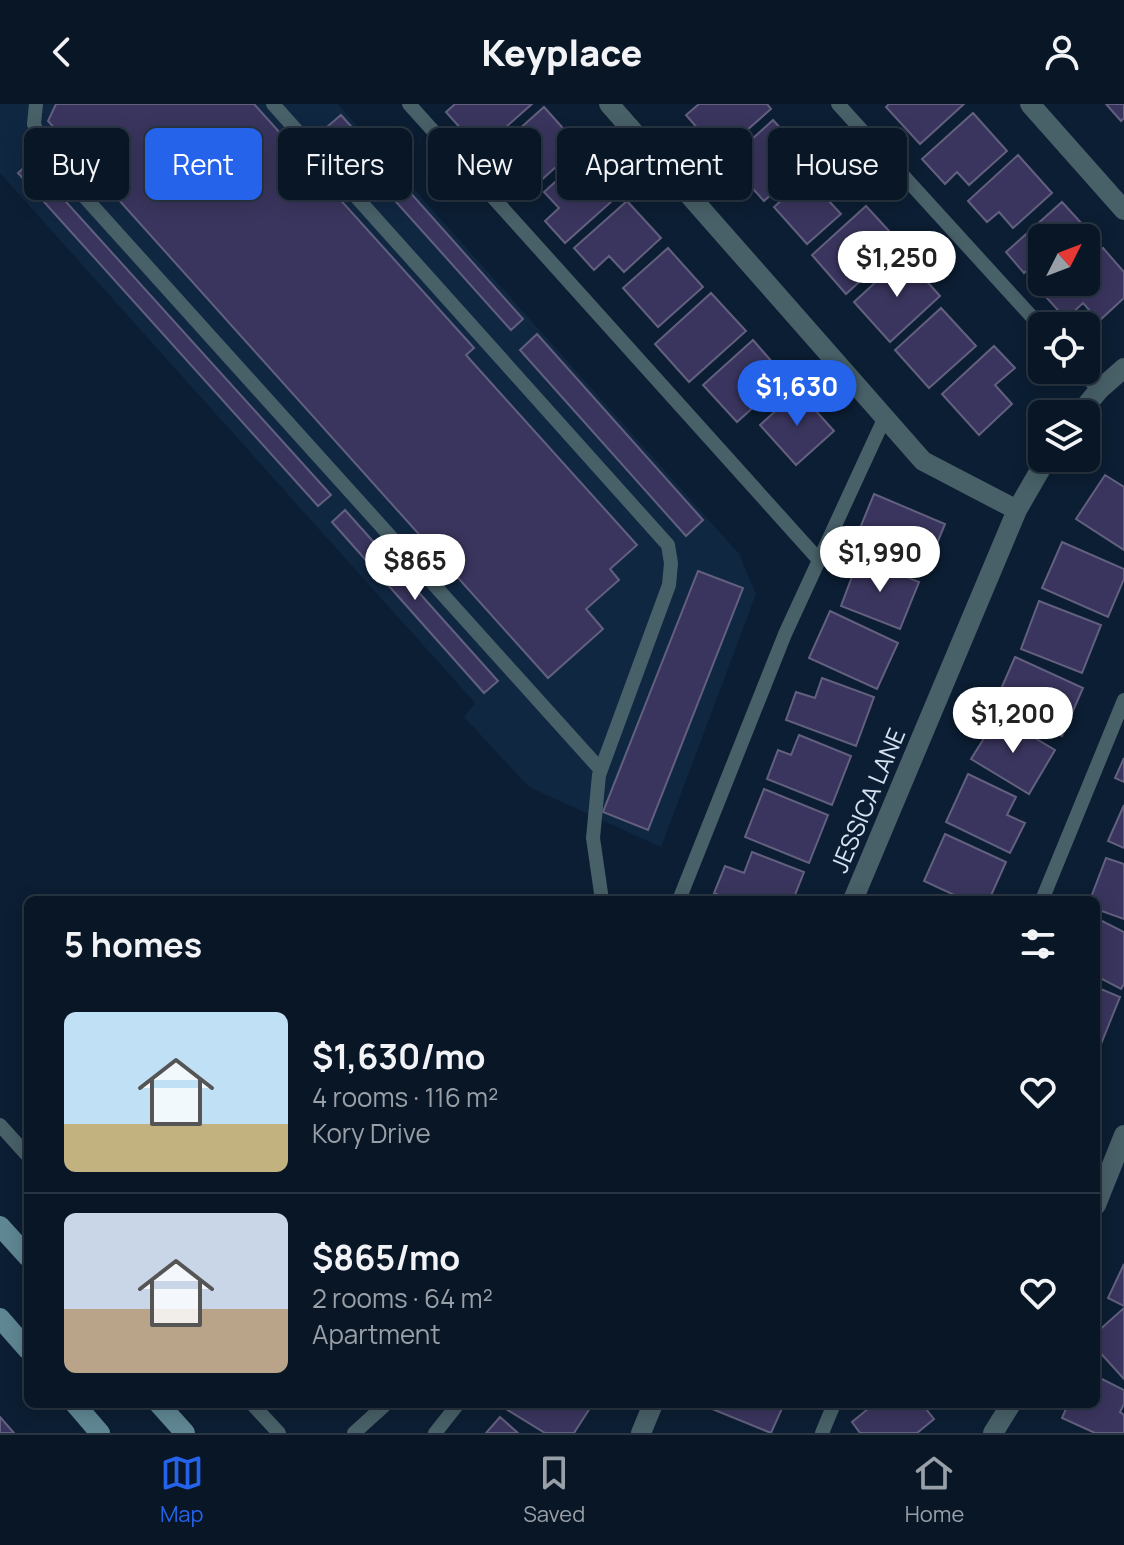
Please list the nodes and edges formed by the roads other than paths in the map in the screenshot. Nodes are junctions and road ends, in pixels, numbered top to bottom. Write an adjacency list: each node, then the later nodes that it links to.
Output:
1 (36, 104): 18 (lane)
2 (273, 104): 18 (lane)
3 (409, 104): 16 (lane)
4 (609, 104): 13 (street)
5 (838, 104): 8 (lane)
6 (1030, 104): 7 (street)
7 (1124, 210)
8 (1028, 313)
9 (1124, 368): 11 (street)
10 (1094, 384): 11 (lane)
11 (1099, 390): 12 (street)
12 (1091, 400)
13 (885, 417): 15 (street); 16 (lane)
14 (1039, 472): 15 (street, JESSICA LANE)
15 (1017, 510): 21 (street, JESSICA LANE)
16 (819, 560): 20 (lane)
17 (1124, 700): 22 (lane)
18 (600, 769): 19 (lane)
19 (601, 896)
20 (681, 896)
21 (855, 896)
22 (1044, 896)
23 (0, 1125): 25 (lane)
24 (1124, 1135): 26 (street)
25 (24, 1152)
26 (1100, 1195)
27 (0, 1226): 28 (main road)
28 (24, 1253)
29 (0, 1318): 30 (main road)
30 (24, 1345)
31 (78, 1408): 39 (main road)
32 (163, 1408): 40 (main road)
33 (256, 1408): 41 (lane)
34 (382, 1408): 42 (lane)
35 (455, 1408): 43 (lane)
36 (651, 1408): 44 (street)
37 (832, 1408): 45 (lane)
38 (1009, 1408): 46 (street)
39 (100, 1433)
40 (185, 1433)
41 (279, 1433)
42 (354, 1433)
43 (435, 1433)
44 (641, 1433)
45 (822, 1433)
46 (993, 1433)

